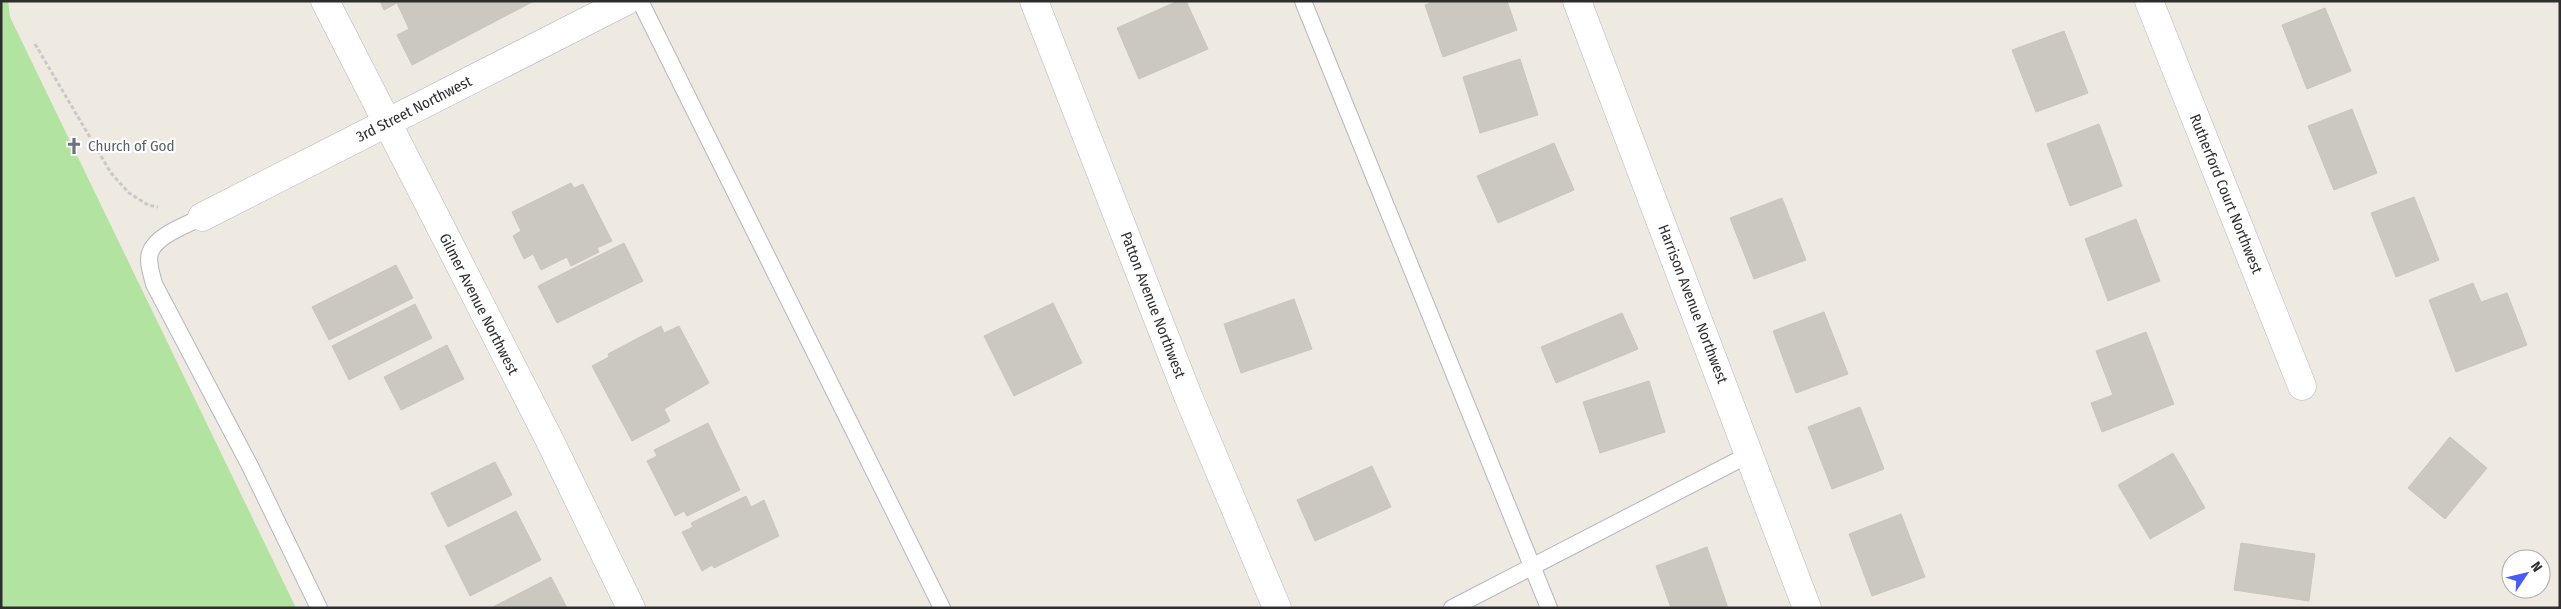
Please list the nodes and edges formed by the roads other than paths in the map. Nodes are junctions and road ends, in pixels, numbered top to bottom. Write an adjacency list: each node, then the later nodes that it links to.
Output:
1 (325, 1): 8 (street, Gilmer Avenue Northwest)
2 (626, 1): 8 (street, 3rd Street Northwest)
3 (640, 1): 15 (lane)
4 (1034, 1): 16 (street, Patton Avenue Northwest)
5 (1303, 1): 12 (lane)
6 (1577, 1): 11 (street, Harrison Avenue Northwest)
7 (2149, 1): 10 (street, Rutherford Court Northwest)
8 (386, 123): 9 (street, 3rd Street Northwest); 14 (street, Gilmer Avenue Northwest)
9 (202, 217): 13 (lane)
10 (2302, 386)
11 (1750, 454): 12 (lane); 19 (street, Harrison Avenue Northwest)
12 (1533, 566): 17 (lane); 18 (lane)
13 (320, 608)
14 (631, 608)
15 (942, 608)
16 (1277, 608)
17 (1452, 608)
18 (1549, 608)
19 (1807, 608)

